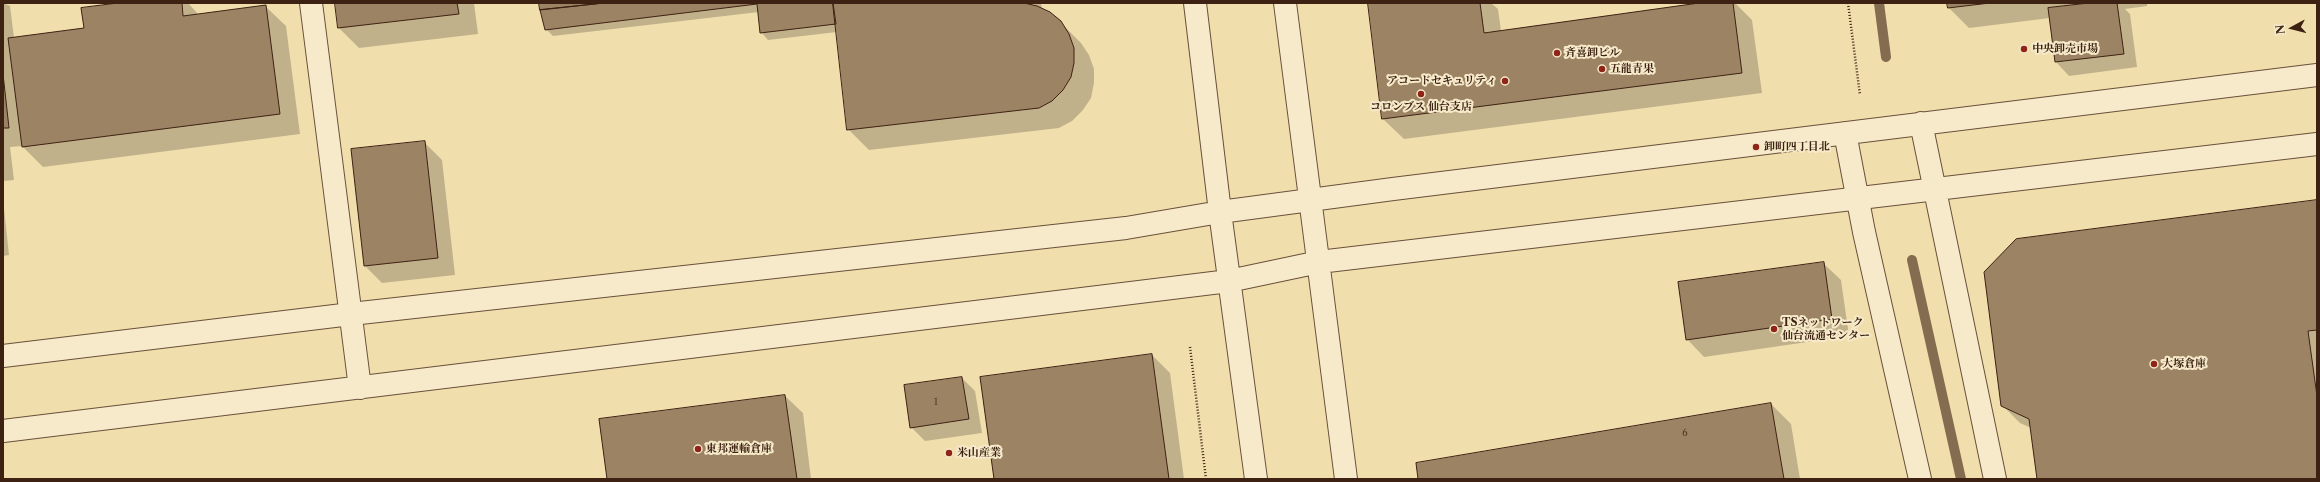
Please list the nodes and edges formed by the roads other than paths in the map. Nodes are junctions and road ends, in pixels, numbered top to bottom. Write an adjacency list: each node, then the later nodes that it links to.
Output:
1 (311, 3): 14 (street)
2 (1195, 3): 11 (street)
3 (1285, 3): 9 (street)
4 (2317, 75): 5 (street)
5 (1921, 123): 6 (street); 8 (street)
6 (1845, 133): 9 (street); 10 (street)
7 (2317, 144): 8 (street)
8 (1936, 189): 10 (street); 21 (street)
9 (1311, 199): 11 (street); 12 (street)
10 (1857, 200): 12 (street); 20 (street)
11 (1220, 212): 13 (street); 14 (street)
12 (1319, 262): 13 (street); 19 (street)
13 (1229, 281): 16 (street); 18 (street)
14 (351, 314): 15 (street); 16 (street)
15 (3, 356)
16 (360, 388): 17 (street)
17 (3, 431)
18 (1256, 479)
19 (1346, 479)
20 (1920, 479)
21 (1995, 479)

